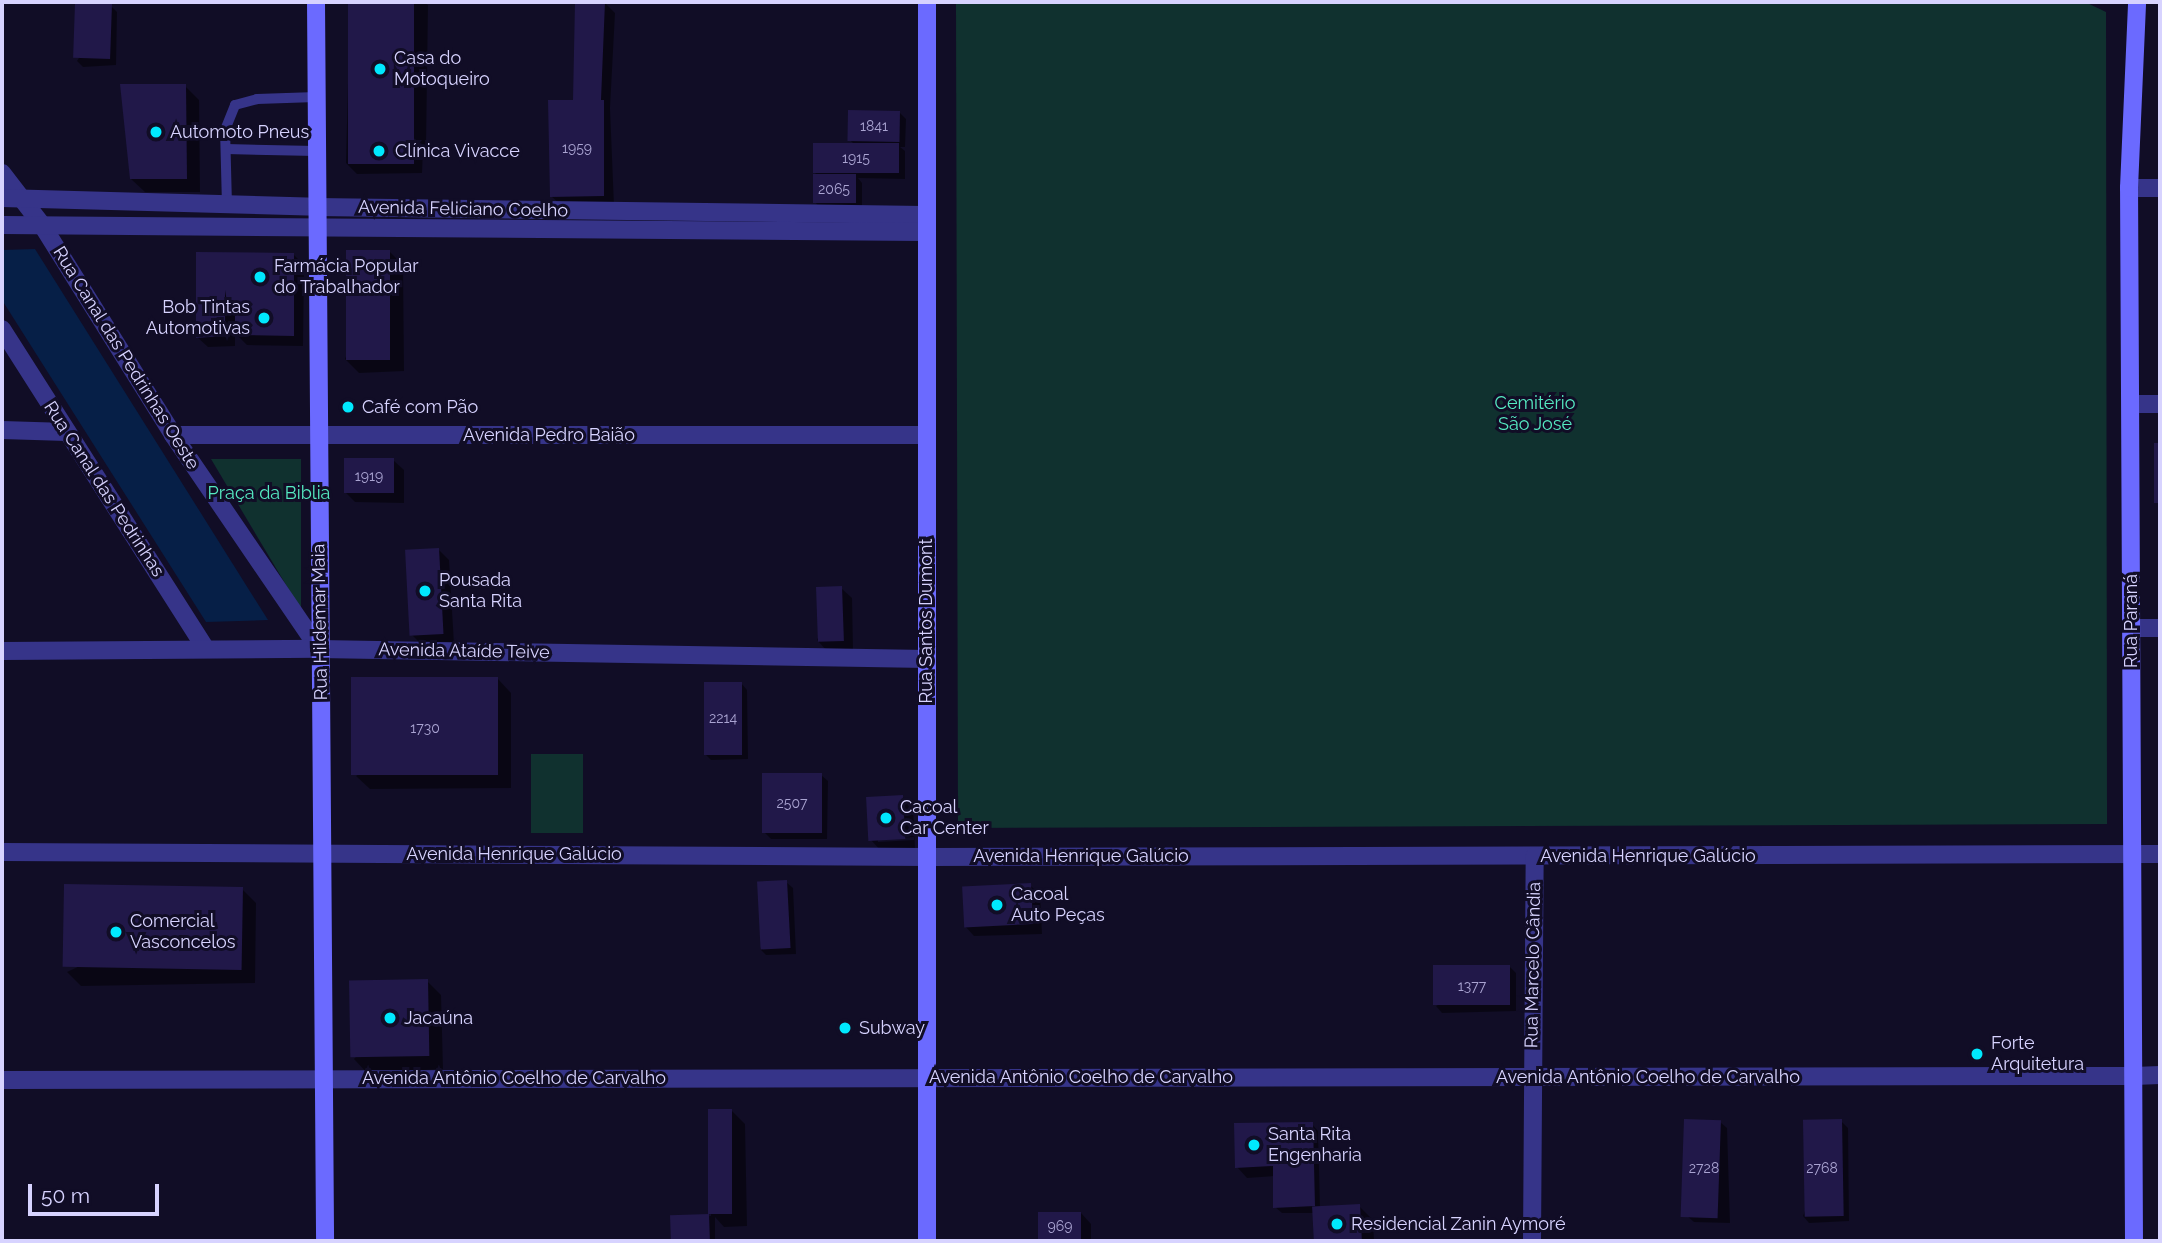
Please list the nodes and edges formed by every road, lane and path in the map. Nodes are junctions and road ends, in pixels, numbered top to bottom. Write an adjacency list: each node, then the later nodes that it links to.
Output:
1 (316, 2): 4 (main road, Rua Hildemar Maia)
2 (927, 2): 14 (main road, Rua Santos Dumont)
3 (2137, 2): 8 (main road, Rua Paraná)
4 (316, 97): 5 (lane); 6 (main road, Rua Hildemar Maia)
5 (226, 149): 6 (lane); 12 (lane)
6 (316, 151): 13 (main road, Rua Hildemar Maia)
7 (2, 173): 11 (street, Rua Canal das Pedrinhas Oeste)
8 (2129, 188): 9 (street); 19 (main road, Rua Paraná)
9 (2160, 188)
10 (2, 198): 11 (street, Avenida Feliciano Coelho)
11 (23, 198): 12 (street, Avenida Feliciano Coelho); 16 (street, Rua Canal das Pedrinhas Oeste)
12 (228, 205): 13 (street, Avenida Feliciano Coelho)
13 (316, 207): 14 (street, Avenida Feliciano Coelho); 17 (main road, Rua Hildemar Maia)
14 (924, 223): 17 (street, Avenida Feliciano Coelho); 25 (main road, Rua Santos Dumont)
15 (7, 225): 16 (street, Avenida Feliciano Coelho)
16 (42, 225): 17 (street, Avenida Feliciano Coelho); 23 (street, Rua Canal das Pedrinhas Oeste)
17 (317, 228): 24 (main road, Rua Hildemar Maia)
18 (2, 329): 22 (street, Rua Canal das Pedrinhas)
19 (2131, 404): 20 (street); 26 (main road, Rua Paraná)
20 (2160, 404)
21 (2, 430): 22 (street)
22 (67, 432): 28 (street, Rua Canal das Pedrinhas)
23 (173, 435): 24 (street, Avenida Pedro Baião); 29 (street, Rua Canal das Pedrinhas Oeste)
24 (317, 435): 25 (street, Avenida Pedro Baião); 29 (main road, Rua Hildemar Maia)
25 (925, 435): 31 (main road, Rua Santos Dumont)
26 (2131, 628): 27 (street); 34 (main road, Rua Paraná)
27 (2160, 628)
28 (206, 649): 29 (street, Avenida Ataíde Teive); 30 (street, Avenida Ataíde Teive)
29 (319, 649): 31 (street, Avenida Ataíde Teive); 33 (main road, Rua Hildemar Maia)
30 (2, 651)
31 (927, 659): 37 (main road, Rua Santos Dumont)
32 (2, 852): 33 (street, Avenida Henrique Galúcio)
33 (326, 853): 37 (street, Avenida Henrique Galúcio); 42 (main road, Rua Hildemar Maia)
34 (2132, 854): 35 (street, Avenida Henrique Galúcio); 36 (street, Avenida Henrique Galúcio); 39 (main road, Rua Paraná)
35 (2160, 854)
36 (1535, 856): 37 (street, Avenida Henrique Galúcio); 41 (street, Rua Marcelo Cândia)
37 (927, 857): 40 (main road, Rua Santos Dumont)
38 (2160, 1075): 39 (street, Avenida Antônio Coelho de Carvalho)
39 (2134, 1076): 41 (street, Avenida Antônio Coelho de Carvalho); 47 (main road, Rua Paraná)
40 (926, 1077): 41 (street, Avenida Antônio Coelho de Carvalho); 42 (street, Avenida Antônio Coelho de Carvalho); 45 (main road, Rua Santos Dumont)
41 (1532, 1077): 46 (street, Rua Marcelo Cândia)
42 (325, 1078): 43 (street, Avenida Antônio Coelho de Carvalho); 44 (main road, Rua Hildemar Maia)
43 (2, 1080)
44 (325, 1241)
45 (926, 1241)
46 (1532, 1241)
47 (2134, 1241)

